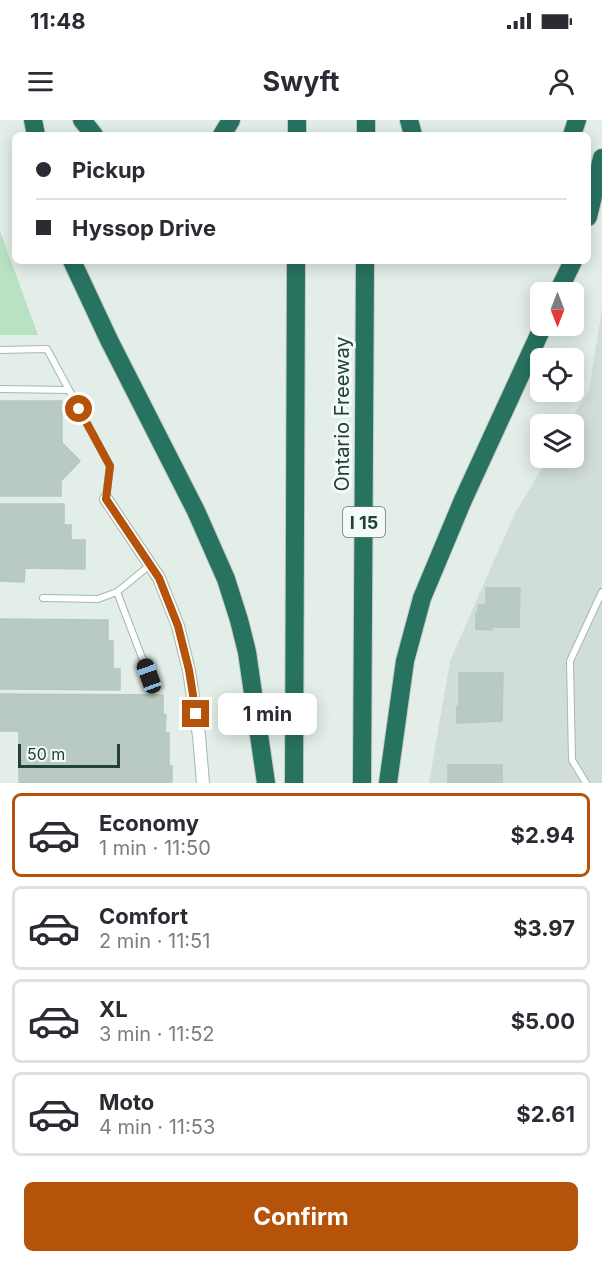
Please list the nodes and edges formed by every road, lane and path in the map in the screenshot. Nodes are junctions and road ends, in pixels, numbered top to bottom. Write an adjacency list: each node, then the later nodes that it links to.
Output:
1 (82, 120): 2 (highway)
2 (92, 132)
3 (602, 158): 4 (highway)
4 (591, 204)
5 (73, 264): 21 (highway)
6 (296, 264): 22 (highway)
7 (365, 264): 23 (highway, Ontario Freeway / I 15)
8 (572, 264): 9 (highway)
9 (563, 282)
10 (538, 336): 24 (highway)
11 (0, 350): 13 (lane)
12 (0, 389): 13 (lane)
13 (69, 390): 14 (lane)
14 (106, 499): 15 (street)
15 (150, 564): 16 (lane); 20 (street)
16 (117, 592): 18 (lane); 19 (lane)
17 (602, 592): 25 (lane)
18 (43, 598)
19 (149, 676)
20 (203, 783)
21 (266, 783)
22 (294, 783)
23 (362, 783)
24 (388, 783)
25 (586, 783)

